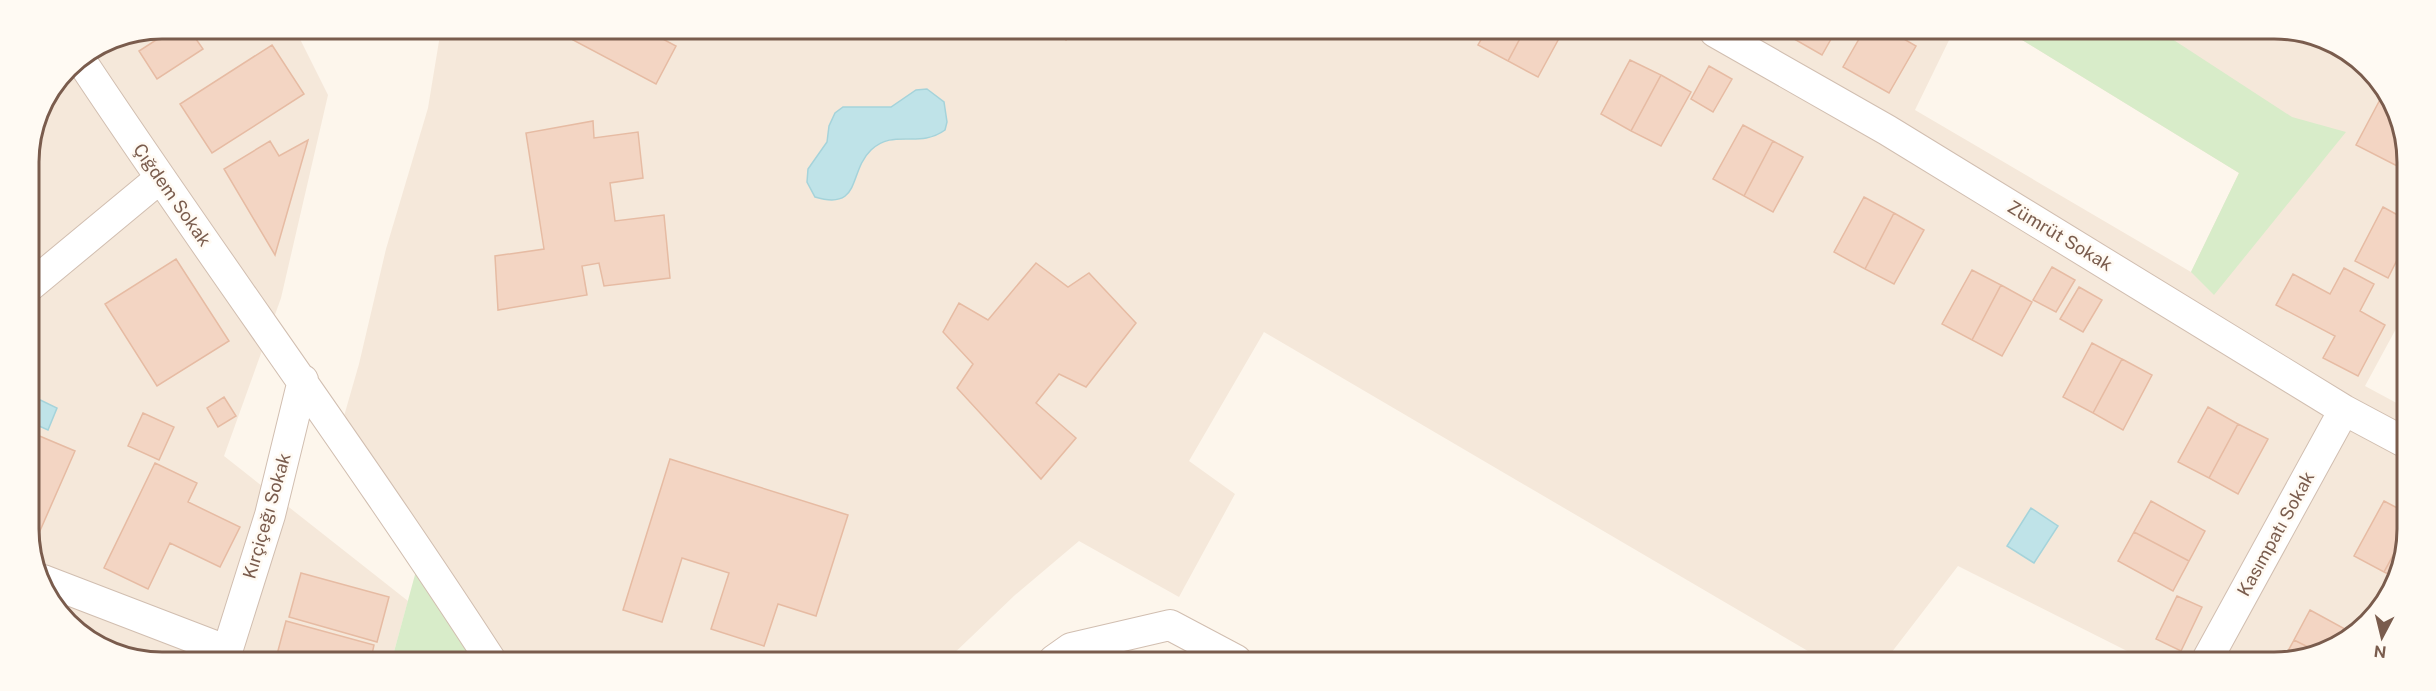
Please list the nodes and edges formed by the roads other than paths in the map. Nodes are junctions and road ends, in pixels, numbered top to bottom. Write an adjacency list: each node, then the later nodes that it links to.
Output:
1 (1727, 39): 6 (street, Zümrüt Sokak)
2 (85, 66): 3 (street, Çığdem Sokak)
3 (159, 179): 4 (street); 5 (street, Çığdem Sokak)
4 (39, 279)
5 (303, 380): 10 (street, Kırçiçeğı Sokak); 11 (street, Çığdem Sokak)
6 (2344, 410): 7 (street, Zümrüt Sokak); 14 (street, Kasımpatı Sokak)
7 (2397, 438)
8 (51, 583): 9 (street, Kırçiçeğı Sokak)
9 (219, 652)
10 (227, 652)
11 (485, 652)
12 (1065, 652): 13 (street)
13 (1221, 652)
14 (2211, 652)

